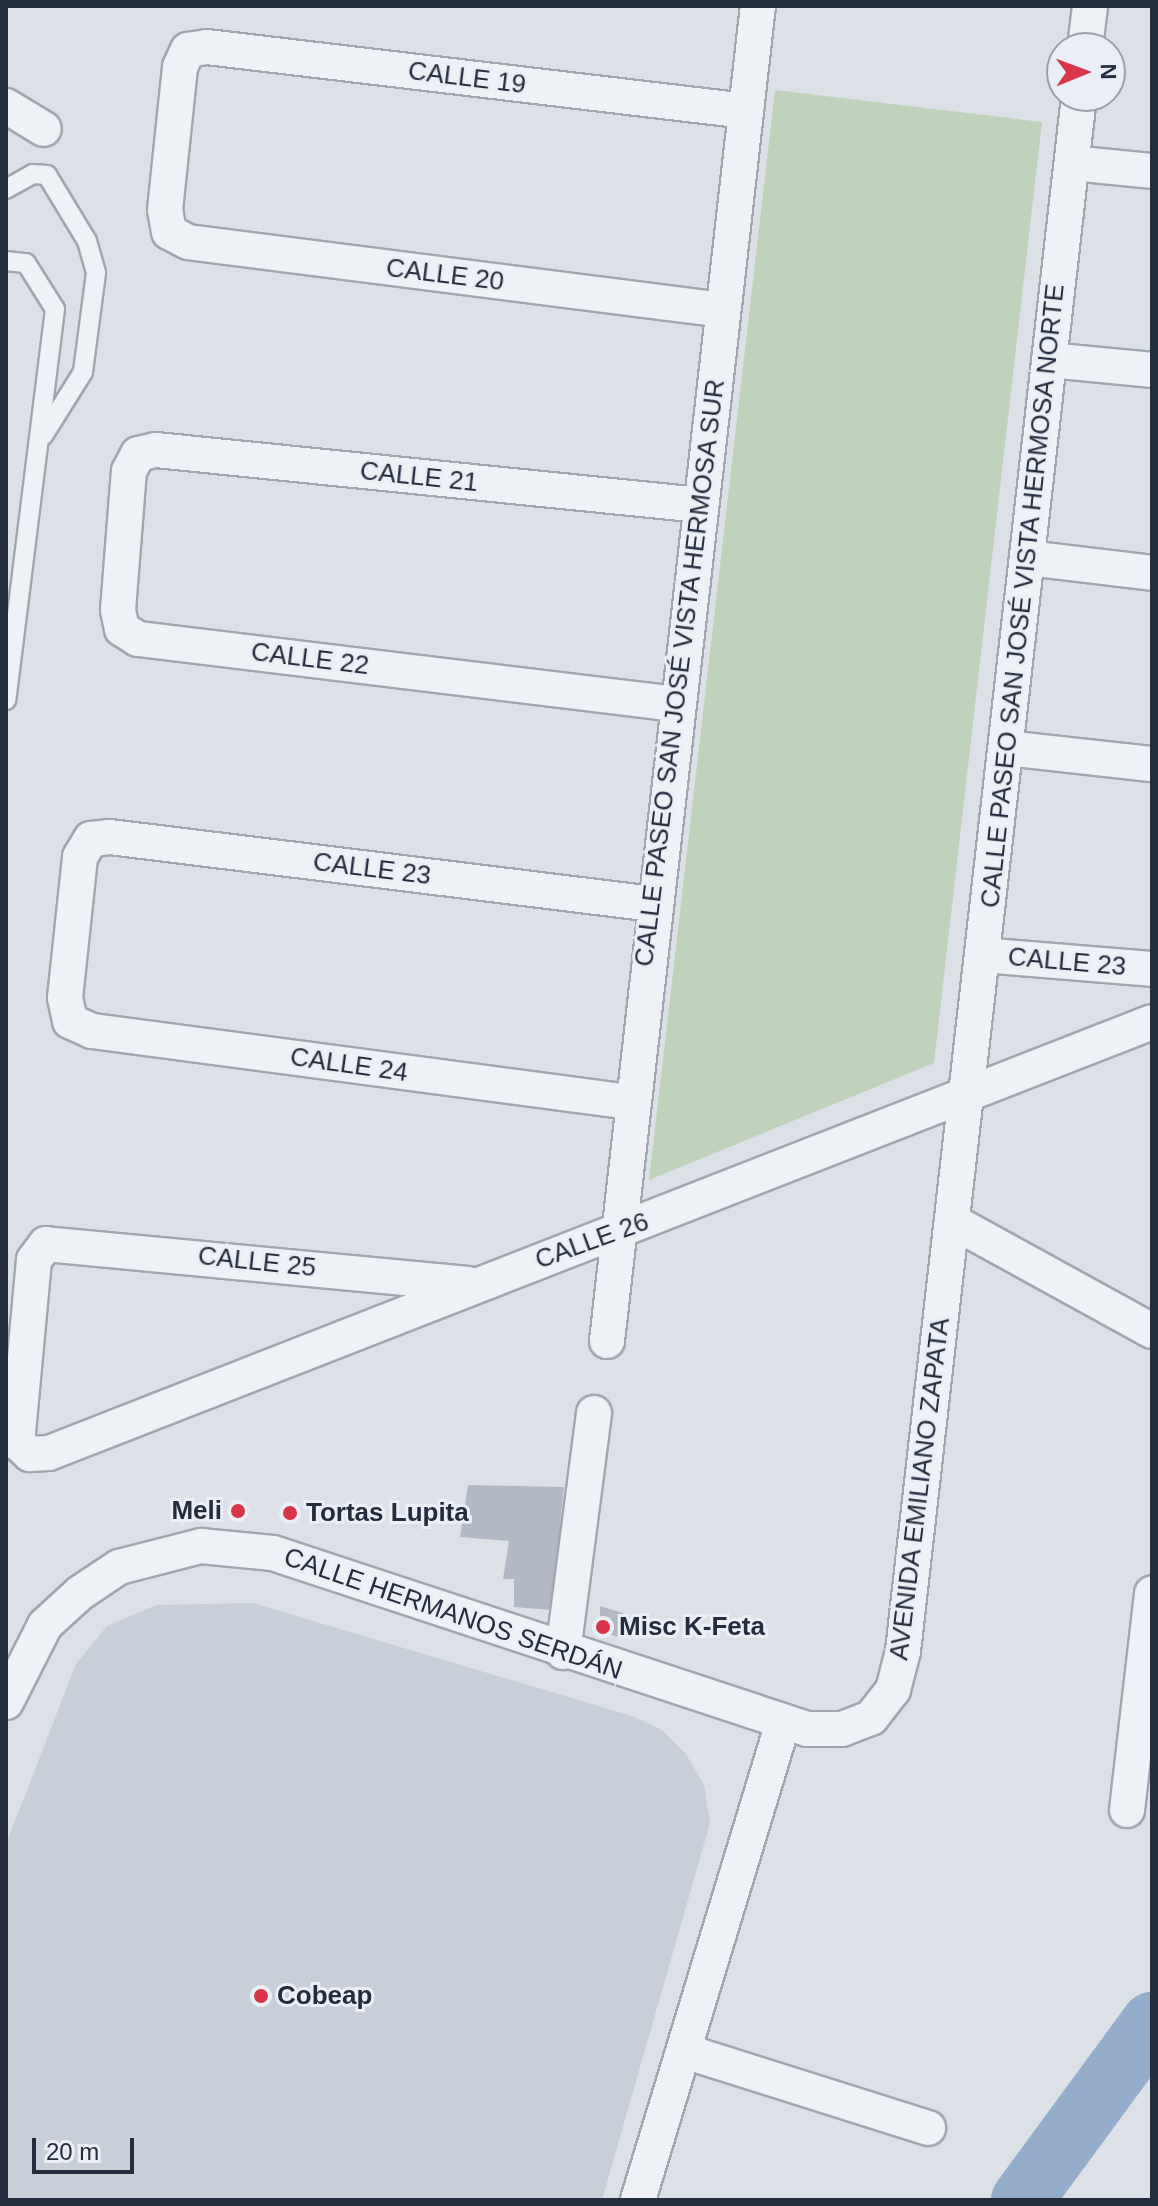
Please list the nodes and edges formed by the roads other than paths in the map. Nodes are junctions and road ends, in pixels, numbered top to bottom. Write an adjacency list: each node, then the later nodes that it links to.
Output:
1 (758, 6): 5 (street, CALLE PASEO SAN JOSÉ VISTA HERMOSA SUR)
2 (1090, 6): 3 (street)
3 (1087, 32)
4 (6, 106): 7 (street)
5 (746, 111): 11 (street, CALLE 19); 13 (street, CALLE PASEO SAN JOSÉ VISTA HERMOSA SUR)
6 (1077, 112): 8 (street, CALLE PASEO SAN JOSÉ VISTA HERMOSA NORTE)
7 (44, 129)
8 (1072, 163): 9 (street); 14 (street, CALLE PASEO SAN JOSÉ VISTA HERMOSA NORTE)
9 (1152, 171)
10 (10, 182): 16 (lane)
11 (169, 232): 13 (street, CALLE 20)
12 (6, 261): 16 (lane)
13 (723, 310): 18 (street, CALLE PASEO SAN JOSÉ VISTA HERMOSA SUR)
14 (1049, 360): 15 (street); 19 (street, CALLE PASEO SAN JOSÉ VISTA HERMOSA NORTE)
15 (1152, 370)
16 (41, 439): 21 (lane)
17 (138, 454): 18 (street, CALLE 21); 22 (street, CALLE 22)
18 (700, 505): 22 (street, CALLE PASEO SAN JOSÉ VISTA HERMOSA SUR)
19 (1027, 558): 20 (street); 23 (street, CALLE PASEO SAN JOSÉ VISTA HERMOSA NORTE)
20 (1152, 573)
21 (6, 700)
22 (676, 704): 25 (street, CALLE PASEO SAN JOSÉ VISTA HERMOSA SUR)
23 (1006, 748): 24 (street); 26 (street, CALLE PASEO SAN JOSÉ VISTA HERMOSA NORTE)
24 (1152, 764)
25 (653, 904): 28 (street, CALLE 23); 31 (street, CALLE PASEO SAN JOSÉ VISTA HERMOSA SUR)
26 (982, 955): 27 (street, CALLE 23); 30 (street, CALLE PASEO SAN JOSÉ VISTA HERMOSA NORTE)
27 (1152, 969)
28 (70, 1021): 31 (street, CALLE 24)
29 (1152, 1022): 30 (street, CALLE 26)
30 (966, 1096): 32 (street, AVENIDA EMILIANO ZAPATA); 33 (street, CALLE 26)
31 (630, 1102): 33 (street, CALLE PASEO SAN JOSÉ VISTA HERMOSA SUR)
32 (952, 1221): 35 (street); 42 (street, AVENIDA EMILIANO ZAPATA)
33 (614, 1234): 34 (street, CALLE 26); 36 (street, CALLE PASEO SAN JOSÉ VISTA HERMOSA SUR)
34 (468, 1284): 38 (street, CALLE 26); 38 (street, CALLE 25)
35 (1152, 1331)
36 (607, 1341)
37 (594, 1413): 40 (street)
38 (30, 1454)
39 (1152, 1593): 43 (street)
40 (563, 1652): 41 (street, CALLE HERMANOS SERDÁN); 42 (street, CALLE HERMANOS SERDÁN)
41 (6, 1702)
42 (783, 1723): 44 (street)
43 (1127, 1810)
44 (684, 2051): 45 (street); 46 (street)
45 (928, 2128)
46 (638, 2200)

